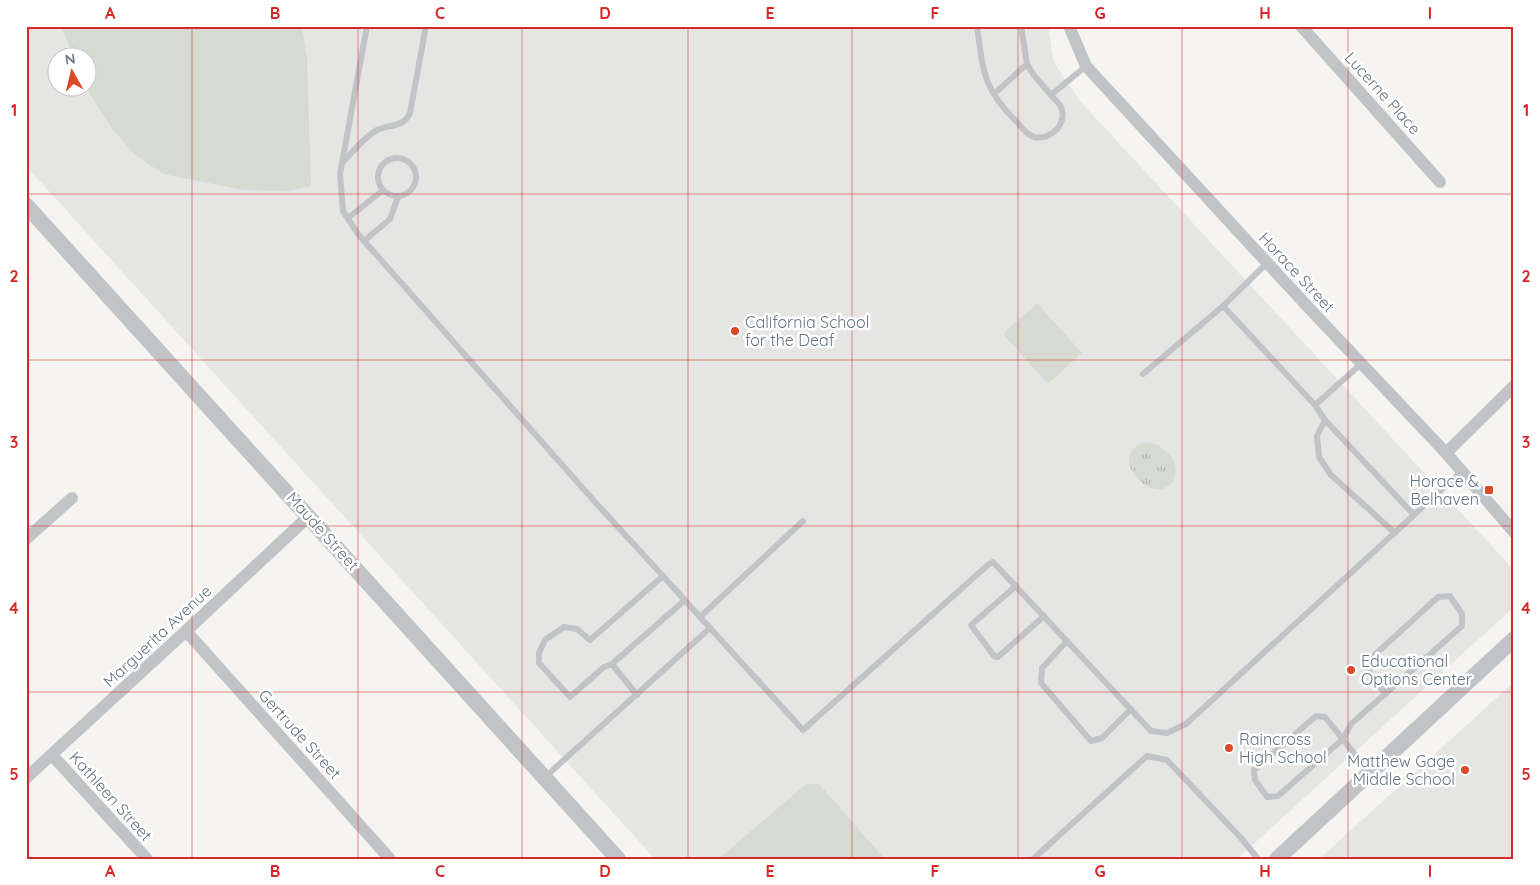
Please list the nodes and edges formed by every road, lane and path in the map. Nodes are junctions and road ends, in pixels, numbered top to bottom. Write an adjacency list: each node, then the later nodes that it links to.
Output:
1 (367, 26): 13 (lane)
2 (426, 26): 13 (lane)
3 (765, 26): 4 (lane)
4 (770, 26)
5 (977, 26): 11 (lane)
6 (1021, 26): 9 (lane)
7 (1069, 26): 10 (street, Horace Street)
8 (1301, 26): 14 (street, Lucerne Place)
9 (1027, 64): 11 (lane); 12 (lane)
10 (1086, 66): 12 (lane); 20 (street, Horace Street)
11 (994, 94): 12 (lane)
12 (1051, 95)
13 (342, 163): 18 (lane)
14 (1440, 182)
15 (382, 191): 16 (lane); 16 (lane); 18 (lane)
16 (398, 197): 19 (lane)
17 (26, 205): 31 (street, Maude Street)
18 (348, 218): 19 (lane)
19 (364, 241): 36 (lane)
20 (1268, 263): 21 (lane); 22 (street, Horace Street)
21 (1223, 306): 23 (lane); 25 (lane)
22 (1361, 364): 25 (lane); 27 (street, Horace Street)
23 (1143, 374)
24 (1514, 386): 27 (street)
25 (1315, 404): 26 (lane)
26 (1325, 420): 30 (lane); 34 (lane)
27 (1446, 453): 28 (street, Horace Street)
28 (1462, 471): 30 (lane); 33 (street, Horace Street)
29 (72, 498): 35 (street)
30 (1414, 515): 34 (lane)
31 (309, 516): 42 (street, Marguerita Avenue); 53 (street, Maude Street)
32 (804, 521): 40 (lane)
33 (1514, 532)
34 (1394, 533): 48 (lane)
35 (26, 539)
36 (663, 576): 38 (lane); 45 (lane)
37 (1016, 586): 39 (lane); 39 (lane); 41 (lane)
38 (685, 600): 40 (lane); 45 (lane)
39 (1044, 616): 44 (lane)
40 (700, 617): 41 (lane)
41 (710, 628): 46 (lane)
42 (186, 631): 50 (street, Marguerita Avenue); 55 (street, Gertrude Street)
43 (1514, 639): 51 (street)
44 (1067, 641): 48 (lane); 48 (lane)
45 (612, 664): 46 (lane)
46 (637, 694): 53 (lane)
47 (1386, 694): 47 (lane); 49 (lane)
48 (1131, 709)
49 (1343, 739): 49 (lane); 51 (lane)
50 (52, 755): 52 (street, Marguerita Avenue); 54 (street, Kathleen Street)
51 (1370, 773): 59 (street)
52 (26, 778)
53 (544, 778): 56 (street, Maude Street)
54 (147, 859)
55 (390, 859)
56 (618, 859)
57 (1033, 859): 58 (lane)
58 (1258, 859)
59 (1276, 859)

